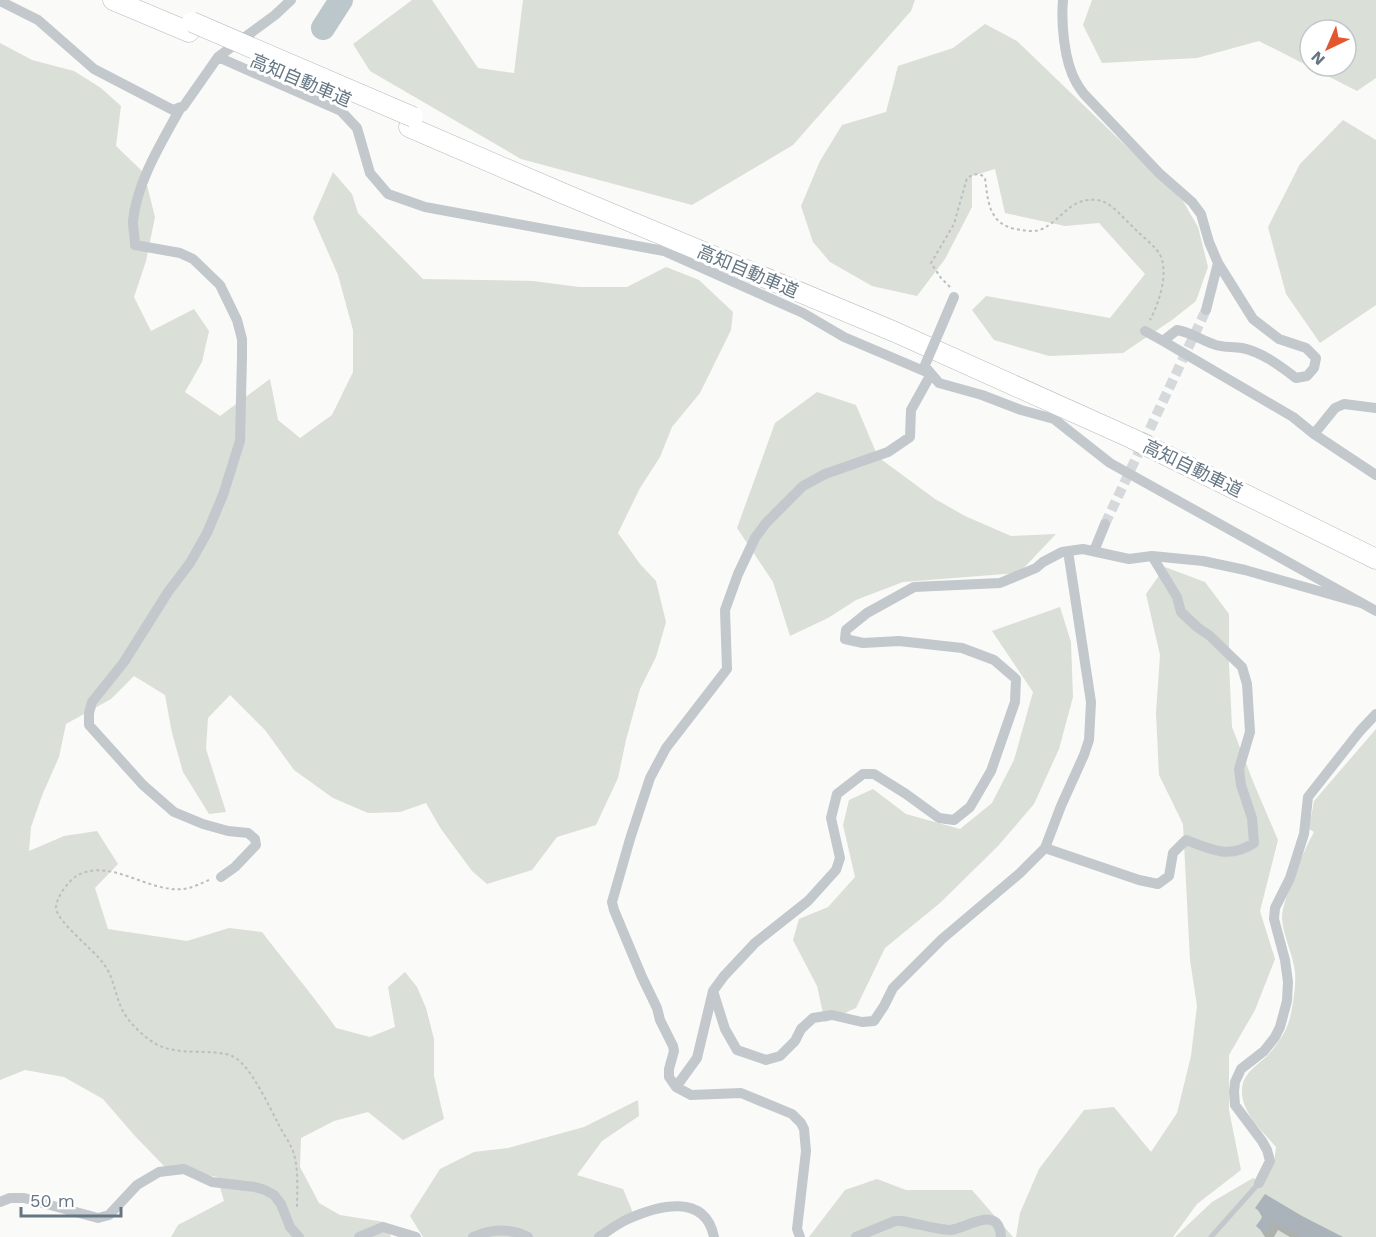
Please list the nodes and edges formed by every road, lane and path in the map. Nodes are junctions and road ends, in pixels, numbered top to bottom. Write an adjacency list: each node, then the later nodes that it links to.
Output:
1 (113, 0): 6 (highway, 高知自動車道)
2 (141, 0): 6 (highway, 高知自動車道)
3 (291, 0): 7 (street)
4 (1063, 0): 10 (street)
5 (0, 1): 8 (street)
6 (191, 27): 9 (highway, 高知自動車道)
7 (218, 57): 8 (street); 15 (street)
8 (181, 108): 29 (street)
9 (411, 122): 20 (highway, 高知自動車道); 24 (highway, 高知自動車道)
10 (1218, 263): 12 (street); 14 (street)
11 (954, 297): 13 (path); 15 (street, bridge)
12 (1206, 310)
13 (1145, 331): 14 (street)
14 (1163, 340): 17 (street)
15 (928, 370): 25 (street); 31 (street)
16 (1376, 408): 17 (street)
17 (1314, 434): 18 (street)
18 (1376, 475)
19 (1105, 524): 22 (street)
20 (1376, 546)
21 (1068, 551): 22 (street); 28 (street); 30 (street)
22 (1094, 551): 23 (street)
23 (1152, 556): 25 (street); 28 (street)
24 (1376, 559)
25 (1361, 603): 26 (street)
26 (1376, 611)
27 (1376, 714): 32 (street)
28 (1045, 848): 30 (street)
29 (221, 877): 34 (path)
30 (713, 991): 31 (street)
31 (676, 1087): 41 (street)
32 (1258, 1183): 44 (lane)
33 (0, 1202): 34 (street)
34 (298, 1236)
35 (359, 1237): 36 (street)
36 (416, 1237)
37 (472, 1237): 38 (street)
38 (528, 1237)
39 (599, 1237): 40 (street)
40 (714, 1237)
41 (800, 1237)
42 (856, 1237): 43 (street)
43 (1001, 1237)
44 (1211, 1237)

